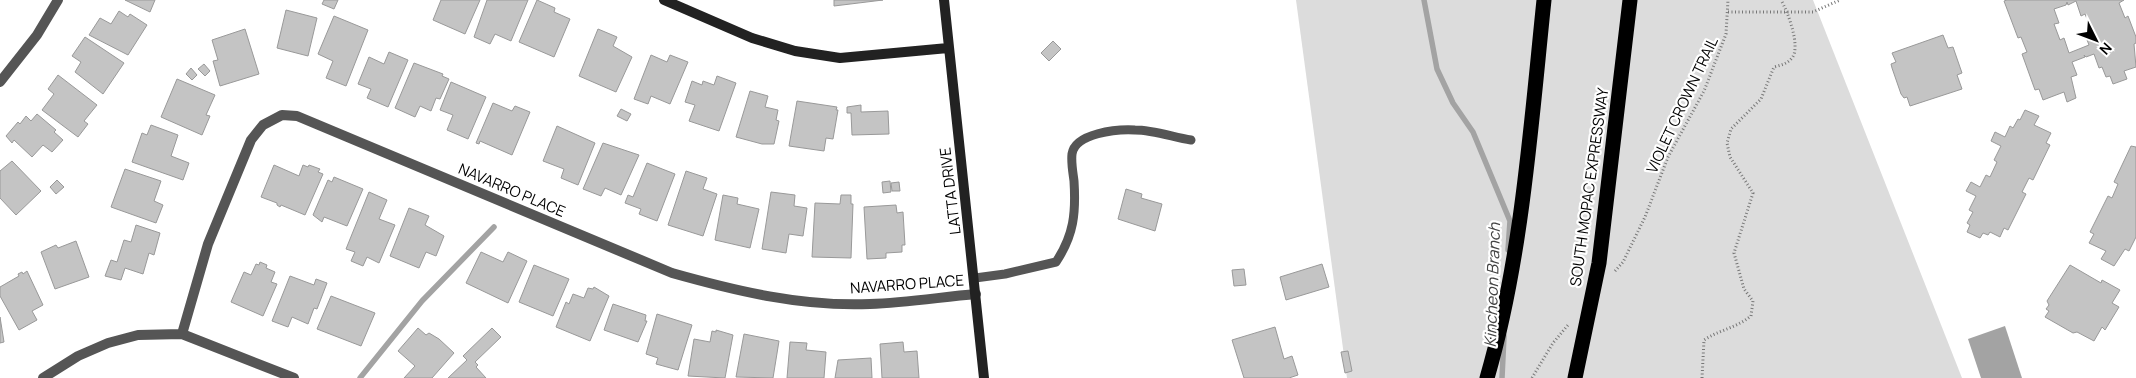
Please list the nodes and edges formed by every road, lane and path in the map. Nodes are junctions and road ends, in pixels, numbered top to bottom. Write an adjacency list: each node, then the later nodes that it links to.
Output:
1 (58, 0): 12 (street)
2 (664, 0): 11 (street)
3 (944, 0): 11 (street, LATTA DRIVE)
4 (1544, 0): 21 (highway)
5 (1728, 0): 9 (path, VIOLET CROWN TRAIL)
6 (1781, 0): 10 (path)
7 (1840, 0): 10 (path)
8 (1630, 1): 22 (highway, SOUTH MOPAC EXPRESSWAY)
9 (1728, 12): 10 (path); 14 (path, VIOLET CROWN TRAIL)
10 (1787, 13): 23 (path)
11 (948, 48): 15 (street, LATTA DRIVE)
12 (0, 82)
13 (1191, 140): 15 (lane)
14 (1645, 217)
15 (974, 278): 16 (street, LATTA DRIVE)
16 (976, 294): 17 (street, NAVARRO PLACE); 20 (street, LATTA DRIVE)
17 (182, 334): 18 (street); 19 (street)
18 (43, 378)
19 (294, 378)
20 (984, 378)
21 (1487, 378)
22 (1575, 378)
23 (1702, 378)

